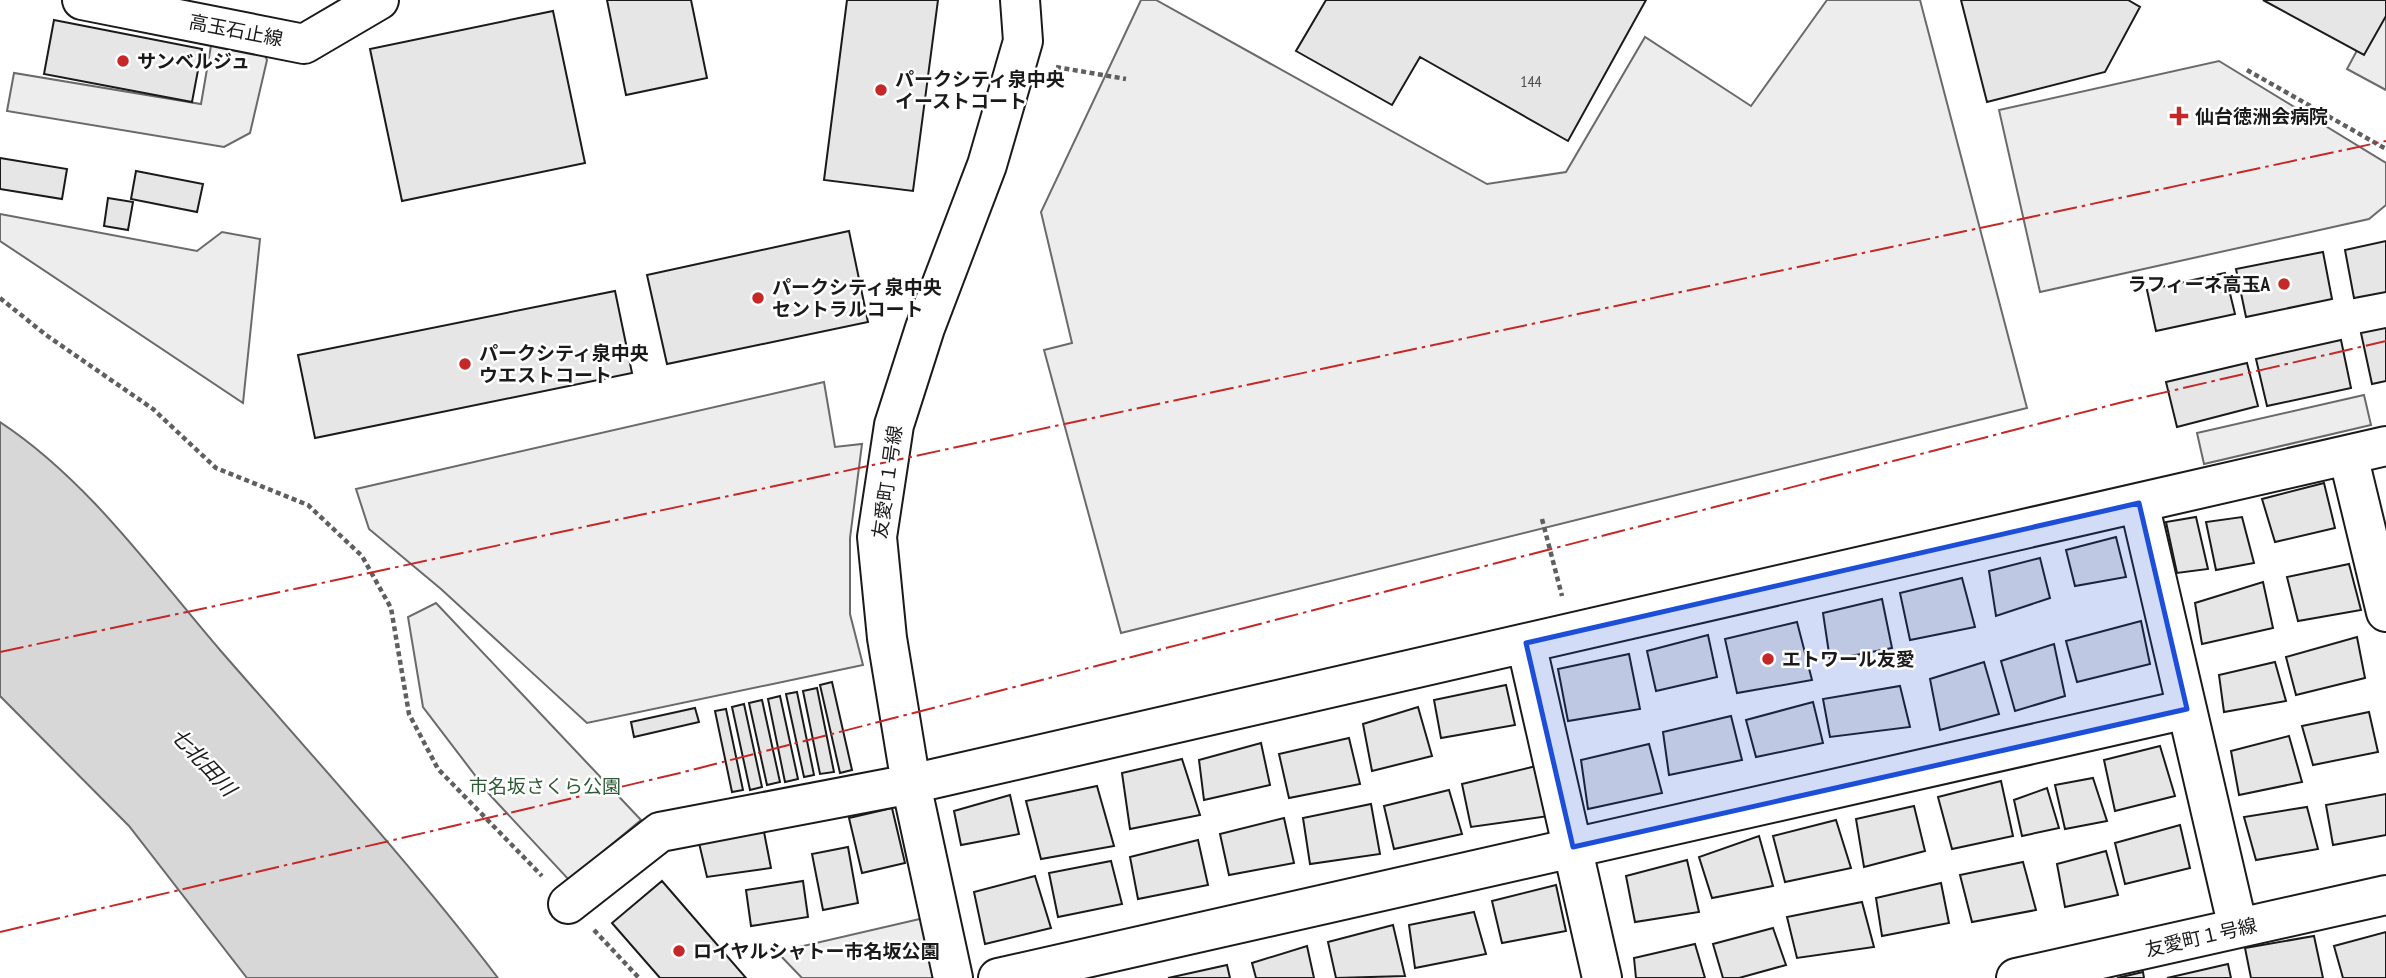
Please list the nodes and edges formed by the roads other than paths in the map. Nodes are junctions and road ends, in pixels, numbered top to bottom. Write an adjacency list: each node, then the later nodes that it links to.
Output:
1 (82, 0): 2 (street, 高玉石止線)
2 (379, 0)
3 (1020, 0): 10 (street, 友愛町１号線)
4 (2386, 446): 5 (street)
5 (2348, 455): 6 (street); 7 (street)
6 (2139, 502): 8 (street); 9 (street)
7 (2386, 612)
8 (1526, 643): 10 (street); 11 (street)
9 (2187, 709): 11 (street); 14 (street)
10 (911, 784): 13 (street); 16 (street, 友愛町１号線)
11 (1573, 847): 17 (street); 18 (street)
12 (2386, 895): 14 (street, 友愛町１号線)
13 (568, 904)
14 (2238, 928): 15 (street, 友愛町１号線)
15 (2029, 977)
16 (953, 978)
17 (999, 978)
18 (1602, 978)

